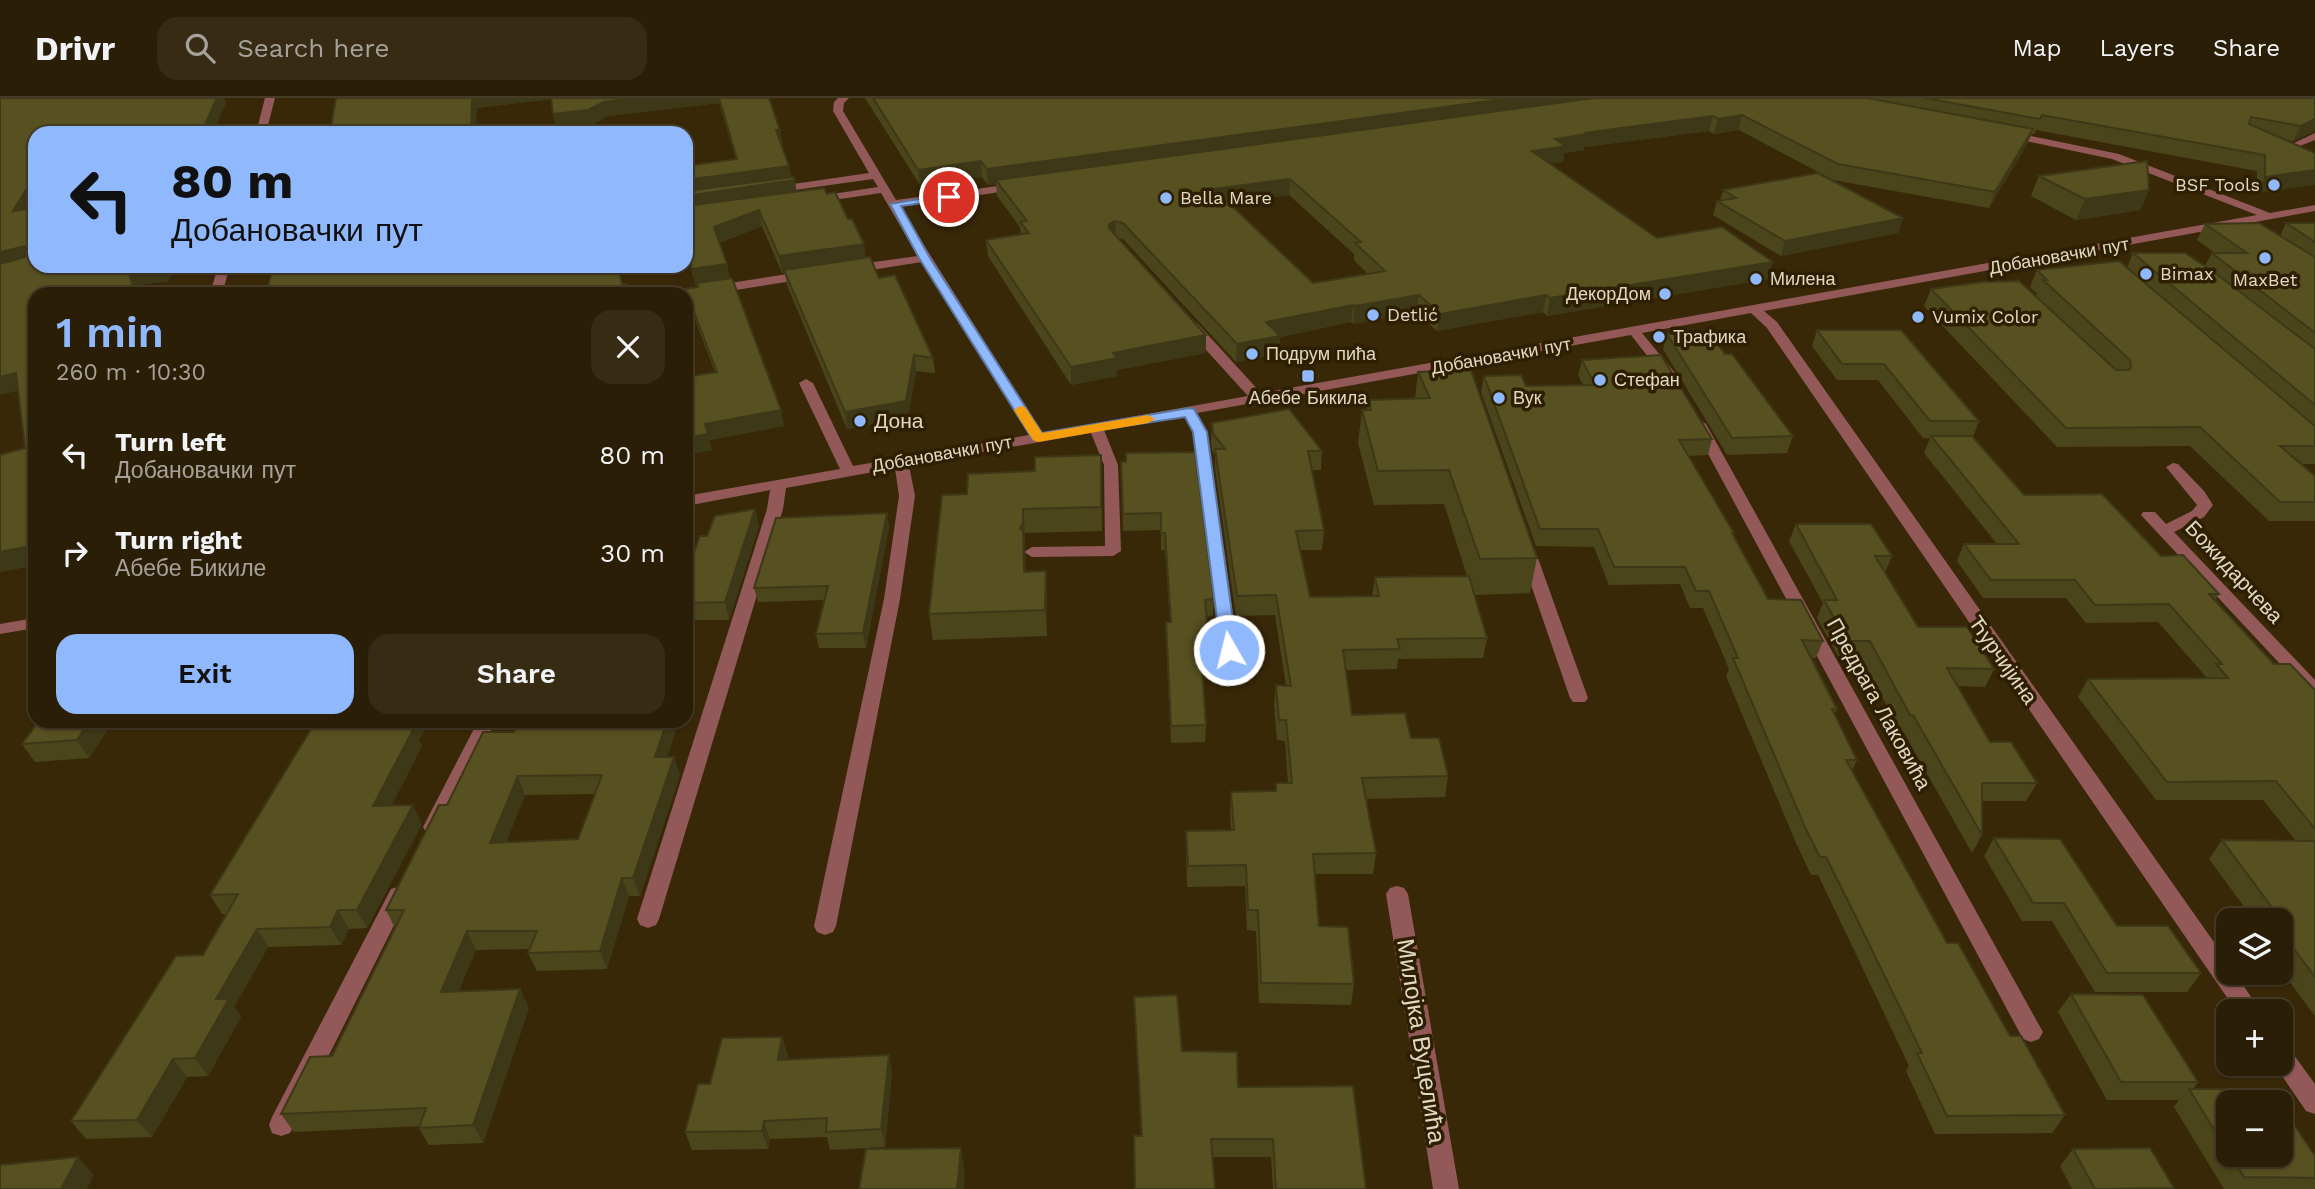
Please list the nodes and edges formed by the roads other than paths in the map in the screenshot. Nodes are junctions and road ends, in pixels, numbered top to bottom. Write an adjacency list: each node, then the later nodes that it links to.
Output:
1 (270, 98): 3 (street)
2 (844, 98): 7 (street)
3 (263, 126)
4 (1999, 133): 15 (street)
5 (2315, 136): 6 (street)
6 (2295, 145)
7 (877, 175): 9 (street); 10 (street)
8 (1030, 185): 12 (street)
9 (886, 189): 11 (street); 12 (street)
10 (754, 192)
11 (806, 201)
12 (895, 204): 22 (street)
13 (2315, 208): 14 (street, Добановачки пут)
14 (2295, 212): 15 (street, Добановачки пут); 16 (street)
15 (2270, 217): 17 (street, Добановачки пут)
16 (2315, 221)
17 (2232, 224): 18 (street); 19 (street, Добановачки пут)
18 (2252, 232)
19 (2145, 240): 20 (street); 21 (street, Добановачки пут)
20 (2161, 249)
21 (2084, 251): 23 (street); 25 (street, Добановачки пут)
22 (925, 258): 24 (street); 40 (street)
23 (2103, 261)
24 (845, 270)
25 (1980, 270): 27 (street); 29 (street, Добановачки пут)
26 (818, 274): 28 (street)
27 (2001, 283)
28 (693, 293)
29 (1755, 310): 31 (street, Добановачки пут); 61 (street, Ћурчијина)
30 (1178, 311): 36 (street)
31 (1635, 332): 32 (street, Добановачки пут); 35 (street)
32 (1439, 367): 33 (street); 36 (street, Добановачки пут)
33 (1459, 378)
34 (806, 383): 43 (street)
35 (1675, 384)
36 (1258, 399): 38 (street, Добановачки пут)
37 (1689, 408): 62 (street, Предрага Лаковића)
38 (1189, 412): 39 (street, Добановачки пут); 52 (street)
39 (1096, 428): 40 (street, Добановачки пут); 49 (street)
40 (1038, 438): 41 (street, Добановачки пут)
41 (901, 461): 43 (street, Добановачки пут); 60 (street)
42 (2173, 467): 47 (street)
43 (848, 471): 44 (street, Добановачки пут)
44 (779, 483): 45 (street, Добановачки пут); 59 (street)
45 (693, 499)
46 (2149, 515): 47 (street, Божидарчева)
47 (2165, 531): 53 (street, Божидарчева)
48 (1523, 541): 54 (street)
49 (1032, 552)
50 (28, 623): 51 (street)
51 (0, 629)
52 (1229, 650)
53 (2315, 691)
54 (1579, 698)
55 (483, 728): 56 (street)
56 (425, 843)
57 (406, 880): 65 (street)
58 (1397, 894): 66 (street, Милојка Вуцелића)
59 (649, 919)
60 (825, 926)
61 (2241, 999)
62 (2031, 1032)
63 (2293, 1072): 64 (street)
64 (2315, 1103)
65 (281, 1125)
66 (1446, 1189)

